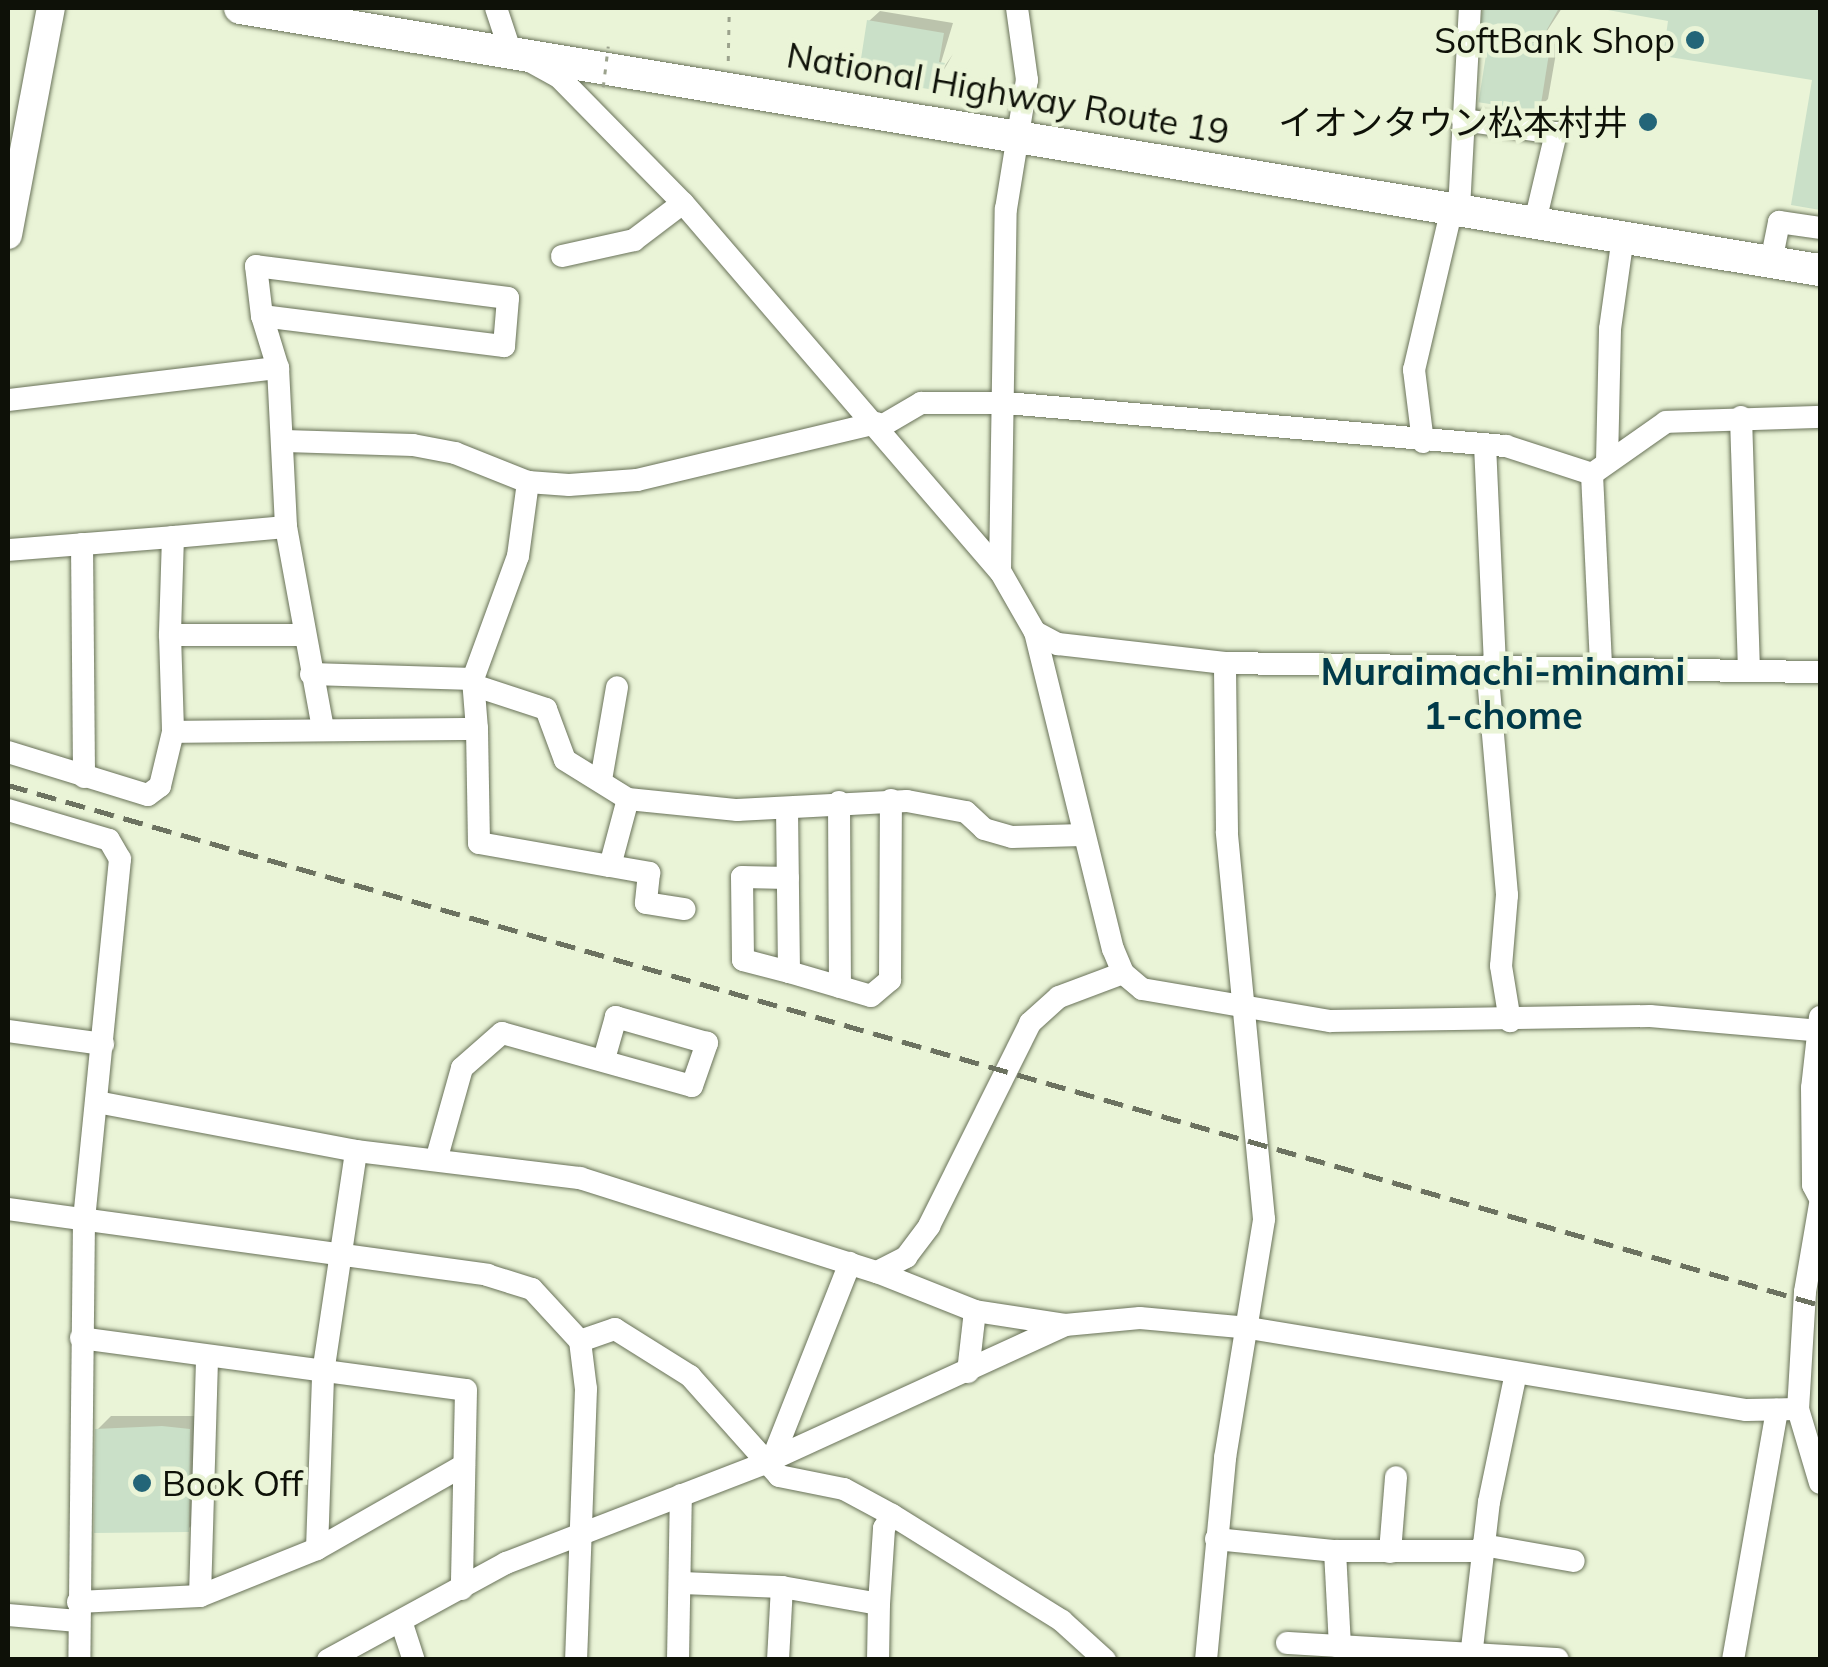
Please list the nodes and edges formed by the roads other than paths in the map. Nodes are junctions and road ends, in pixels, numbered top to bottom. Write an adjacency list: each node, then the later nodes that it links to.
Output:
1 (51, 8): 13 (main road)
2 (240, 8): 6 (highway, National Highway Route 19)
3 (496, 8): 6 (street)
4 (1017, 8): 8 (street)
5 (1470, 8): 7 (street)
6 (510, 50): 8 (highway, National Highway Route 19); 9 (street)
7 (1464, 120): 10 (street); 11 (street)
8 (1018, 134): 10 (highway, National Highway Route 19); 21 (street)
9 (683, 202): 15 (street); 24 (street)
10 (1456, 209): 11 (highway, National Highway Route 19); 26 (street)
11 (1535, 222): 14 (highway, National Highway Route 19)
12 (1820, 228): 16 (street)
13 (8, 235)
14 (1623, 237): 16 (highway, National Highway Route 19); 28 (street)
15 (562, 256)
16 (1771, 262): 17 (highway, National Highway Route 19)
17 (1820, 270)
18 (262, 316): 18 (street); 19 (street)
19 (278, 368): 20 (street); 25 (street)
20 (8, 401)
21 (1006, 403): 24 (street); 26 (street); 34 (street)
22 (1741, 417): 23 (street); 28 (street); 41 (street)
23 (1820, 418)
24 (878, 425): 29 (street); 34 (street)
25 (285, 441): 29 (street); 30 (street)
26 (1424, 442): 27 (street)
27 (1484, 445): 28 (street); 39 (street)
28 (1599, 468): 40 (street)
29 (528, 482): 44 (street)
30 (286, 527): 31 (street); 37 (street)
31 (173, 537): 32 (street); 36 (street)
32 (82, 544): 33 (street); 50 (street)
33 (8, 550)
34 (1000, 571): 35 (street)
35 (1035, 632): 38 (street); 57 (street)
36 (170, 635): 37 (street); 48 (street)
37 (302, 635): 43 (street)
38 (1225, 663): 39 (street); 64 (street)
39 (1491, 666): 40 (street); 65 (street)
40 (1601, 668): 41 (street)
41 (1749, 671): 42 (street)
42 (1820, 672)
43 (311, 674): 44 (street); 47 (street)
44 (473, 682): 46 (street); 51 (street)
45 (618, 687): 51 (street)
46 (477, 728): 47 (street); 58 (street)
47 (322, 729): 48 (street)
48 (173, 732): 50 (street)
49 (8, 752): 50 (street)
50 (84, 777)
51 (601, 780): 52 (street)
52 (628, 799): 55 (street); 58 (street)
53 (891, 800): 54 (street); 57 (street); 63 (street)
54 (839, 802): 55 (street); 63 (street)
55 (787, 808): 59 (street)
56 (8, 810): 68 (street)
57 (1082, 834): 62 (street)
58 (610, 866): 60 (street)
59 (788, 878): 61 (street); 61 (street)
60 (685, 909)
61 (790, 972): 63 (street)
62 (1122, 972): 64 (street); 78 (street)
63 (840, 987)
64 (1242, 1006): 65 (street); 82 (street)
65 (1510, 1020): 66 (street)
66 (1820, 1026): 73 (street)
67 (8, 1031): 68 (street)
68 (102, 1044): 70 (street)
69 (604, 1059): 72 (street)
70 (97, 1102): 71 (street); 75 (street)
71 (356, 1151): 72 (street); 76 (street)
72 (437, 1157): 77 (street)
73 (1820, 1201): 80 (street)
74 (8, 1208): 75 (street)
75 (84, 1220): 76 (street); 83 (street)
76 (339, 1256): 84 (street); 88 (street)
77 (850, 1263): 78 (street); 90 (street)
78 (877, 1272): 79 (street)
79 (976, 1311): 81 (street); 86 (street)
80 (1809, 1313): 89 (street)
81 (1065, 1325): 82 (street); 86 (street)
82 (1249, 1328): 87 (street); 97 (street)
83 (80, 1338): 85 (street); 108 (street)
84 (580, 1341): 90 (street); 96 (street)
85 (207, 1358): 88 (street); 106 (street)
86 (968, 1372): 90 (street)
87 (1516, 1372): 89 (street); 99 (street)
88 (324, 1373): 91 (street); 98 (street)
89 (1788, 1410): 93 (street); 124 (street)
90 (768, 1462): 94 (street); 95 (street)
91 (464, 1465): 98 (street); 105 (street)
92 (1396, 1477): 101 (street)
93 (1820, 1484)
94 (681, 1496): 96 (street); 103 (street)
95 (892, 1515): 107 (street); 122 (street)
96 (580, 1531): 105 (street); 118 (street)
97 (1216, 1539): 100 (street); 123 (street)
98 (317, 1549): 106 (street)
99 (1483, 1549): 101 (street); 102 (street); 113 (street)
100 (1335, 1551): 101 (street); 112 (street)
101 (1390, 1552)
102 (1574, 1561)
103 (682, 1583): 104 (street); 119 (street)
104 (782, 1586): 107 (street); 120 (street)
105 (462, 1588): 110 (street)
106 (200, 1596): 108 (street)
107 (880, 1604): 121 (street)
108 (78, 1611): 109 (street); 115 (street)
109 (8, 1614)
110 (402, 1624): 116 (street); 117 (street)
111 (1288, 1643): 112 (street)
112 (1340, 1648): 113 (street)
113 (1467, 1658): 114 (street)
114 (1558, 1659)
115 (79, 1660)
116 (328, 1660)
117 (414, 1660)
118 (576, 1660)
119 (678, 1660)
120 (778, 1660)
121 (878, 1660)
122 (1104, 1660)
123 (1206, 1660)
124 (1734, 1660)

